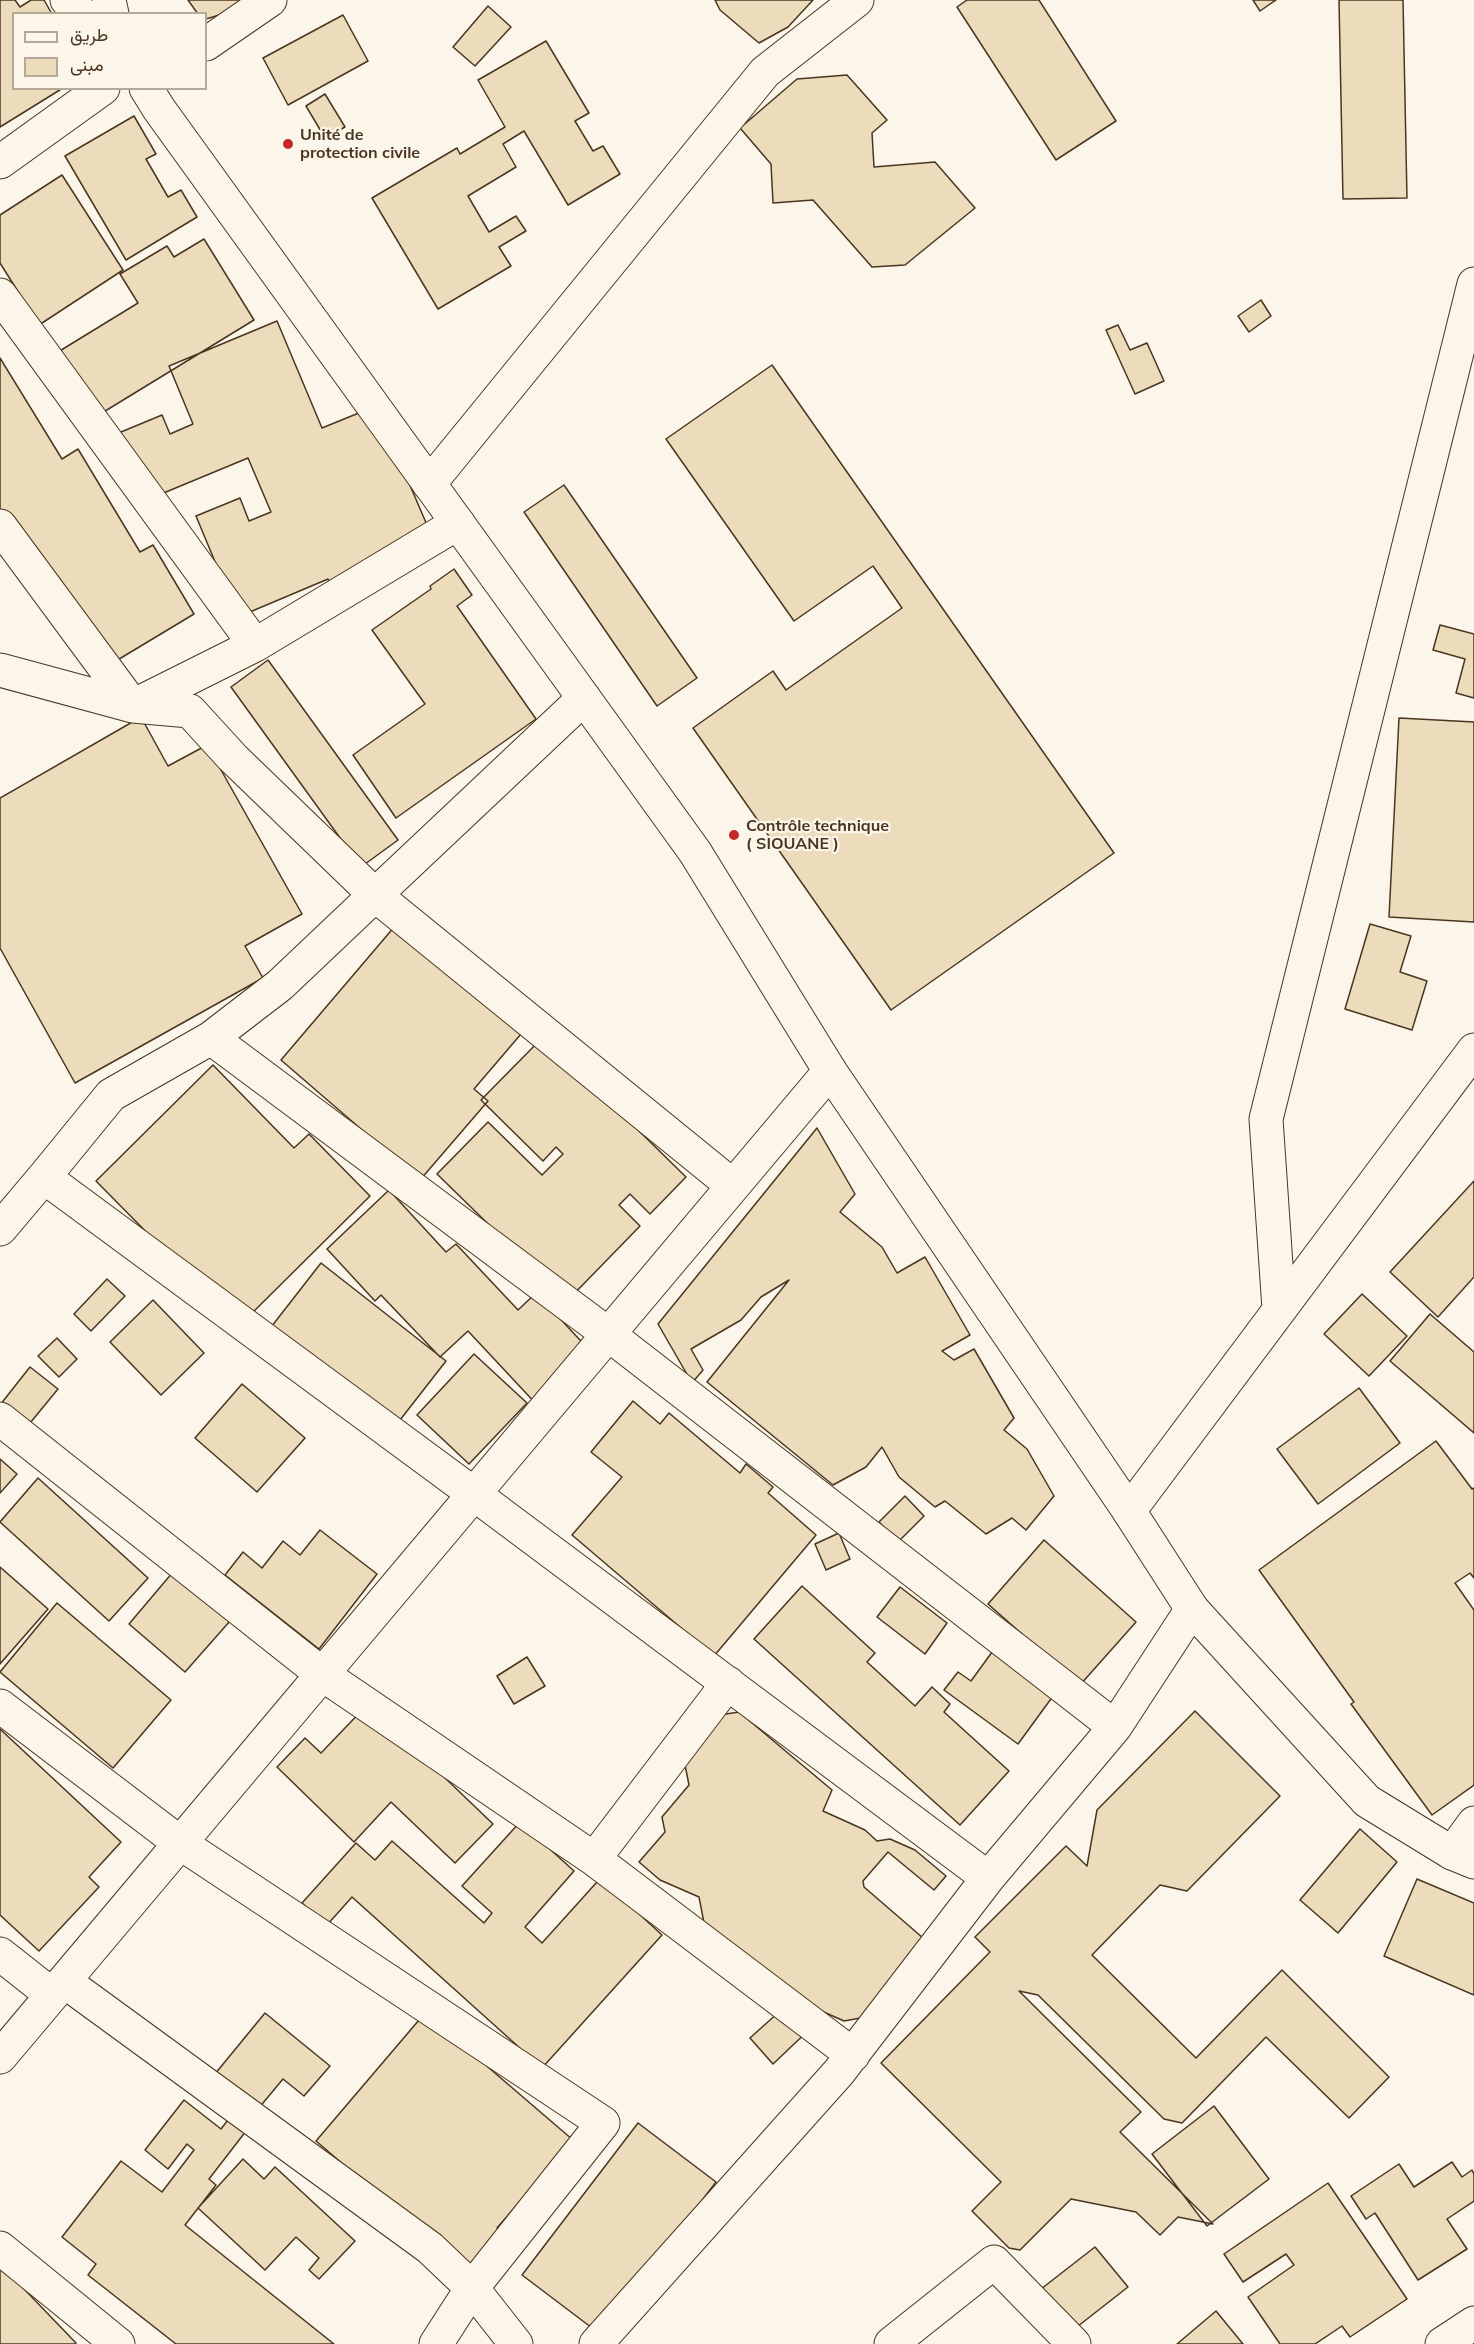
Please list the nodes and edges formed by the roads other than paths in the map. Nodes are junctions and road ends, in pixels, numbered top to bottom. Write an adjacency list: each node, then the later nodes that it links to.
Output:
1 (67, 0): 4 (street)
2 (270, 0): 5 (street)
3 (857, 0): 11 (street)
4 (80, 12)
5 (207, 43)
6 (100, 90): 8 (street)
7 (147, 90): 11 (street)
8 (0, 162)
9 (1474, 284): 25 (street)
10 (0, 295): 14 (street)
11 (429, 484): 12 (street)
12 (458, 523): 14 (street); 16 (street)
13 (0, 526): 17 (street)
14 (255, 645): 17 (street)
15 (0, 670): 17 (street)
16 (584, 698): 18 (street); 21 (street)
17 (133, 706): 18 (street)
18 (375, 895): 19 (street); 23 (street)
19 (211, 1038): 22 (street); 26 (street)
20 (1474, 1050): 25 (street)
21 (830, 1071): 23 (street); 29 (street)
22 (44, 1177): 24 (street); 28 (street)
23 (733, 1186): 26 (street)
24 (0, 1229)
25 (1279, 1309): 29 (street)
26 (608, 1334): 28 (street); 34 (street)
27 (0, 1419): 31 (street)
28 (474, 1494): 31 (street); 32 (street)
29 (1129, 1511): 30 (street)
30 (1192, 1609): 34 (street); 37 (street)
31 (322, 1674): 36 (street); 38 (street)
32 (728, 1683): 38 (street); 39 (street)
33 (0, 1706): 36 (street)
34 (1115, 1727): 39 (street)
35 (1474, 1823): 37 (street)
36 (180, 1843): 41 (street); 45 (street)
37 (1463, 1858)
38 (594, 1859): 42 (street)
39 (988, 1878): 42 (street)
40 (0, 1954): 41 (street)
41 (58, 1988): 43 (street); 45 (street)
42 (853, 2055): 50 (street)
43 (0, 2057)
44 (0, 2248): 47 (street)
45 (472, 2288): 48 (street); 49 (street)
46 (1474, 2323): 53 (street)
47 (118, 2344)
48 (436, 2344)
49 (516, 2344)
50 (596, 2344)
51 (891, 2344): 52 (street)
52 (1074, 2344)
53 (1442, 2344)

